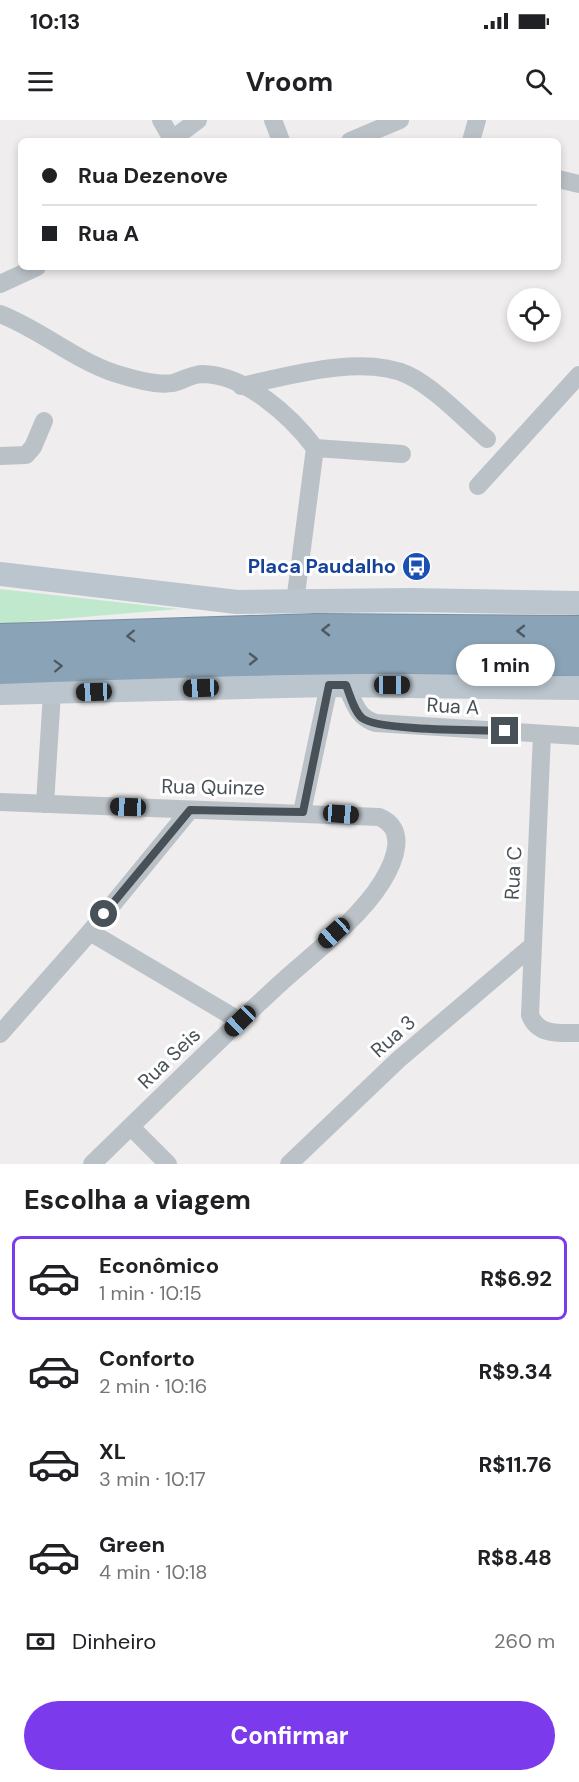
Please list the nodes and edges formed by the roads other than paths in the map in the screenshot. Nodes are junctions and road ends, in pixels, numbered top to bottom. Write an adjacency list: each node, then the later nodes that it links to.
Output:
1 (161, 120): 6 (street)
2 (198, 120): 7 (street)
3 (273, 120): 8 (street)
4 (400, 120): 9 (street)
5 (477, 120): 10 (street)
6 (170, 138)
7 (174, 138)
8 (280, 138)
9 (357, 138)
10 (472, 138)
11 (561, 180): 12 (street)
12 (579, 184)
13 (30, 270): 14 (street)
14 (0, 284)
15 (0, 315): 17 (street)
16 (579, 375): 23 (street)
17 (241, 386): 19 (street); 20 (street)
18 (44, 421): 22 (street)
19 (487, 439)
20 (315, 448): 21 (street); 25 (street)
21 (402, 454)
22 (0, 456)
23 (478, 486)
24 (0, 574): 25 (main road)
25 (295, 602): 26 (main road)
26 (579, 603)
27 (579, 632): 28 (highway, one-way to 28)
28 (0, 640)
29 (579, 660): 30 (highway, one-way to 29)
30 (0, 668)
31 (337, 685): 32 (main road); 34 (main road); 35 (street, Rua A); 40 (street)
32 (579, 688)
33 (0, 693): 34 (main road)
34 (52, 693): 38 (street)
35 (542, 734): 36 (street, Rua A); 43 (street, Rua C)
36 (579, 736)
37 (0, 802): 38 (street, Rua Quinze)
38 (45, 804): 39 (street, Rua Quinze)
39 (190, 810): 40 (street, Rua Quinze); 42 (street)
40 (303, 812): 41 (street, Rua Quinze)
41 (387, 820): 44 (street, Rua Seis)
42 (90, 932): 44 (street); 46 (street)
43 (532, 946): 45 (street, Rua C); 50 (street, Rua 3)
44 (240, 1021): 47 (street, Rua Seis)
45 (579, 1033)
46 (0, 1034)
47 (130, 1127): 48 (street, Rua Seis); 49 (street)
48 (92, 1164)
49 (168, 1164)
50 (289, 1164)

